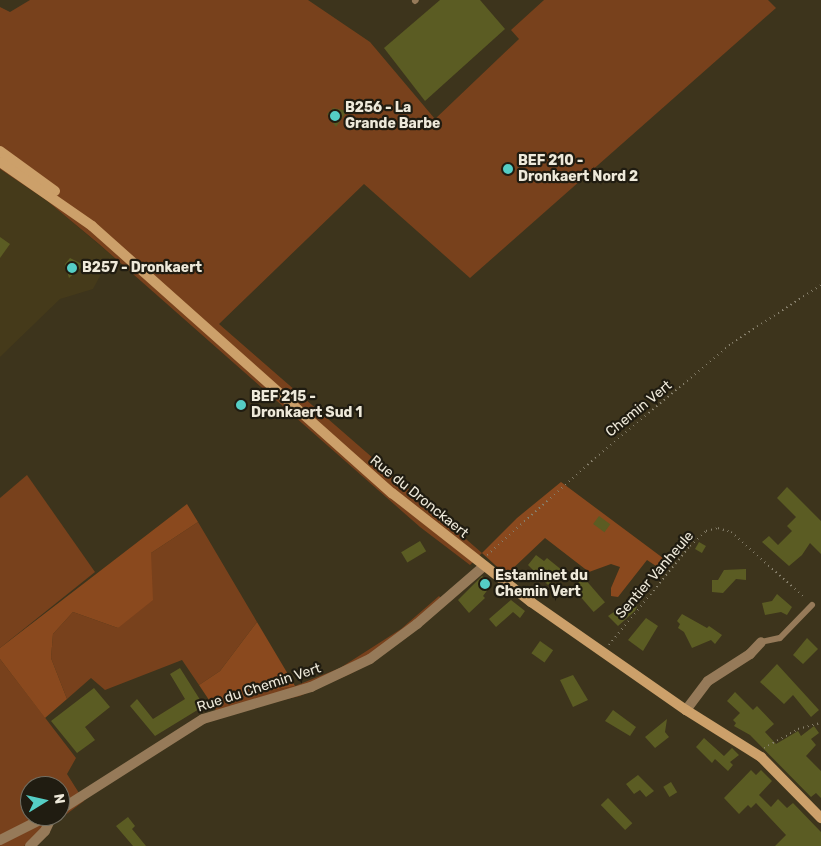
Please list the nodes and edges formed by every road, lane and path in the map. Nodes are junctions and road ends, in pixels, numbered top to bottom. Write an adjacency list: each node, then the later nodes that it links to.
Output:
1 (0, 151): 3 (main road, Rue du Dronckaert)
2 (0, 162): 3 (main road, Rue du Dronckaert)
3 (92, 226): 5 (main road, Rue du Dronckaert)
4 (821, 285): 5 (path, Chemin Vert)
5 (482, 564): 8 (main road, Rue du Dronckaert); 12 (street, Rue du Chemin Vert)
6 (812, 605): 7 (lane); 8 (path, Sentier Vanheule)
7 (761, 642): 9 (street)
8 (602, 652): 9 (main road, Rue du Dronckaert)
9 (686, 710): 11 (main road, Rue du Dronckaert)
10 (821, 723): 11 (path)
11 (756, 754): 13 (main road, Rue du Dronckaert)
12 (70, 804)
13 (821, 818)
14 (29, 826): 16 (street)
15 (47, 826): 17 (street)
16 (0, 840)
17 (30, 846)

